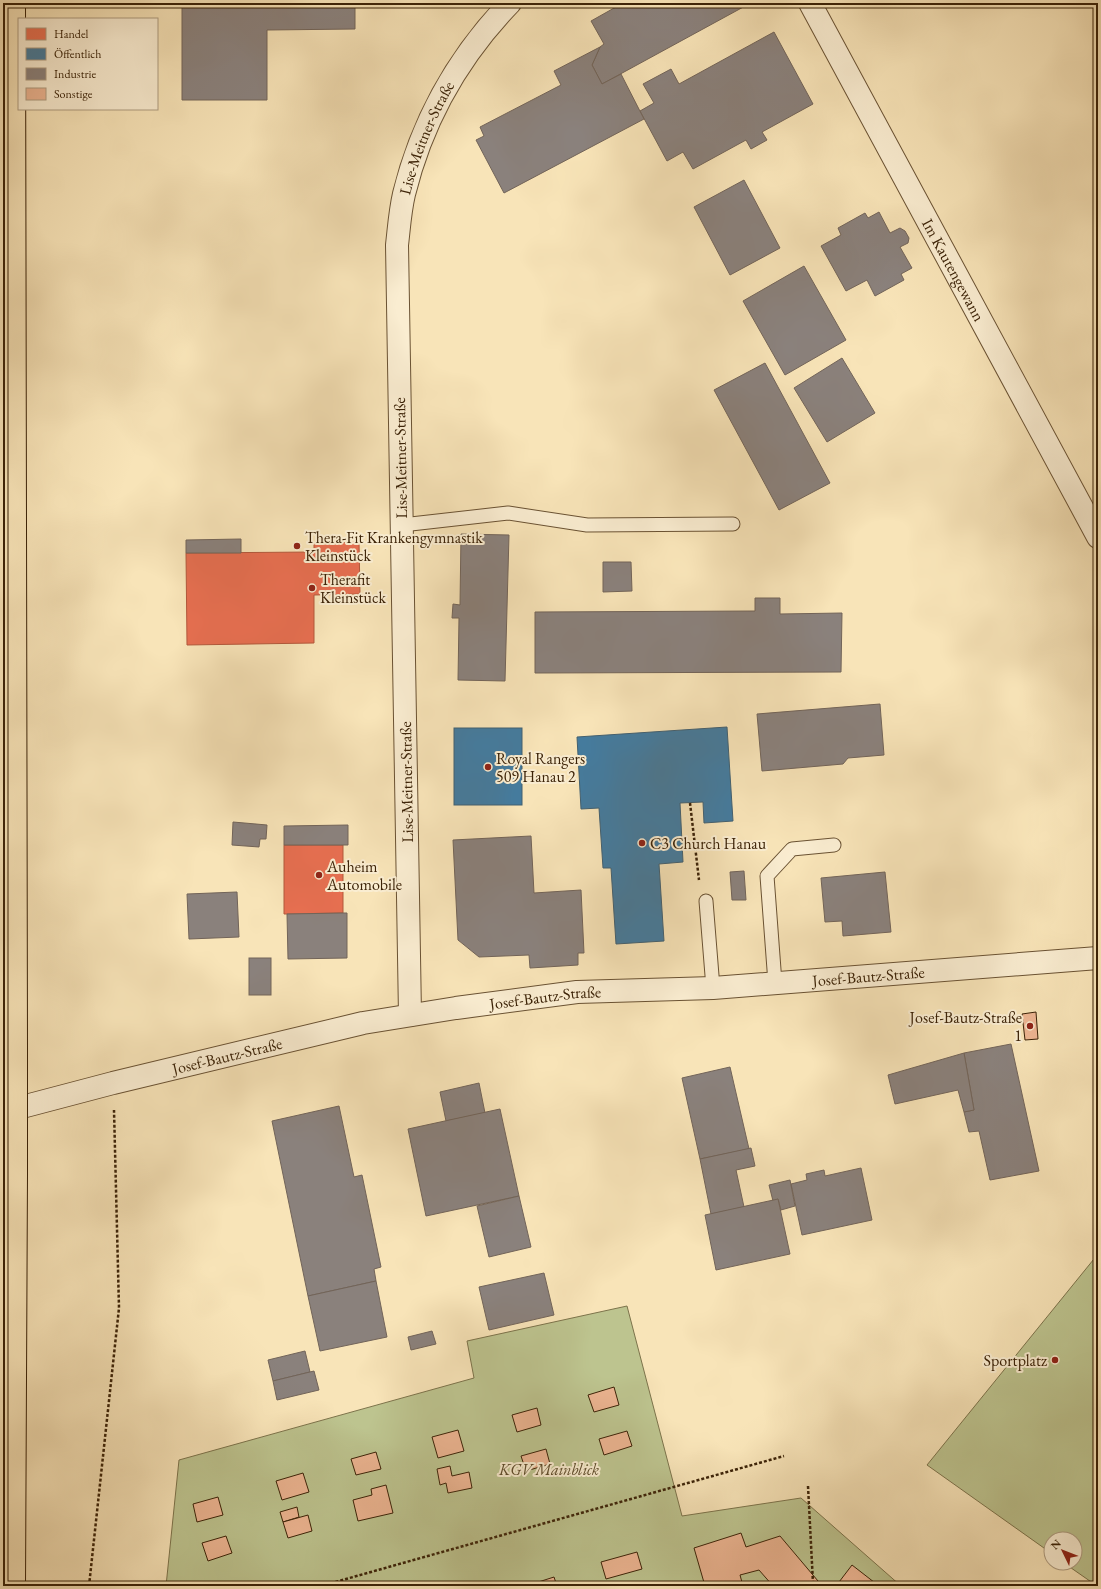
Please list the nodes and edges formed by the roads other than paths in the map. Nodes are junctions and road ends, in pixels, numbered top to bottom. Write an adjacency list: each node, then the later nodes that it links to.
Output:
1 (14, 3): 14 (highway, bridge)
2 (510, 3): 5 (street, Lise-Meitner-Straße)
3 (810, 3): 6 (street, Im Kautengewann)
4 (733, 524): 5 (lane)
5 (402, 525): 12 (street, Lise-Meitner-Straße)
6 (1098, 537)
7 (834, 845): 10 (lane)
8 (706, 901): 11 (lane)
9 (1098, 958): 10 (street, Josef-Bautz-Straße)
10 (775, 983): 11 (street, Josef-Bautz-Straße)
11 (713, 988): 12 (street, Josef-Bautz-Straße)
12 (410, 1015): 13 (street, Josef-Bautz-Straße)
13 (3, 1112)
14 (14, 1586)

